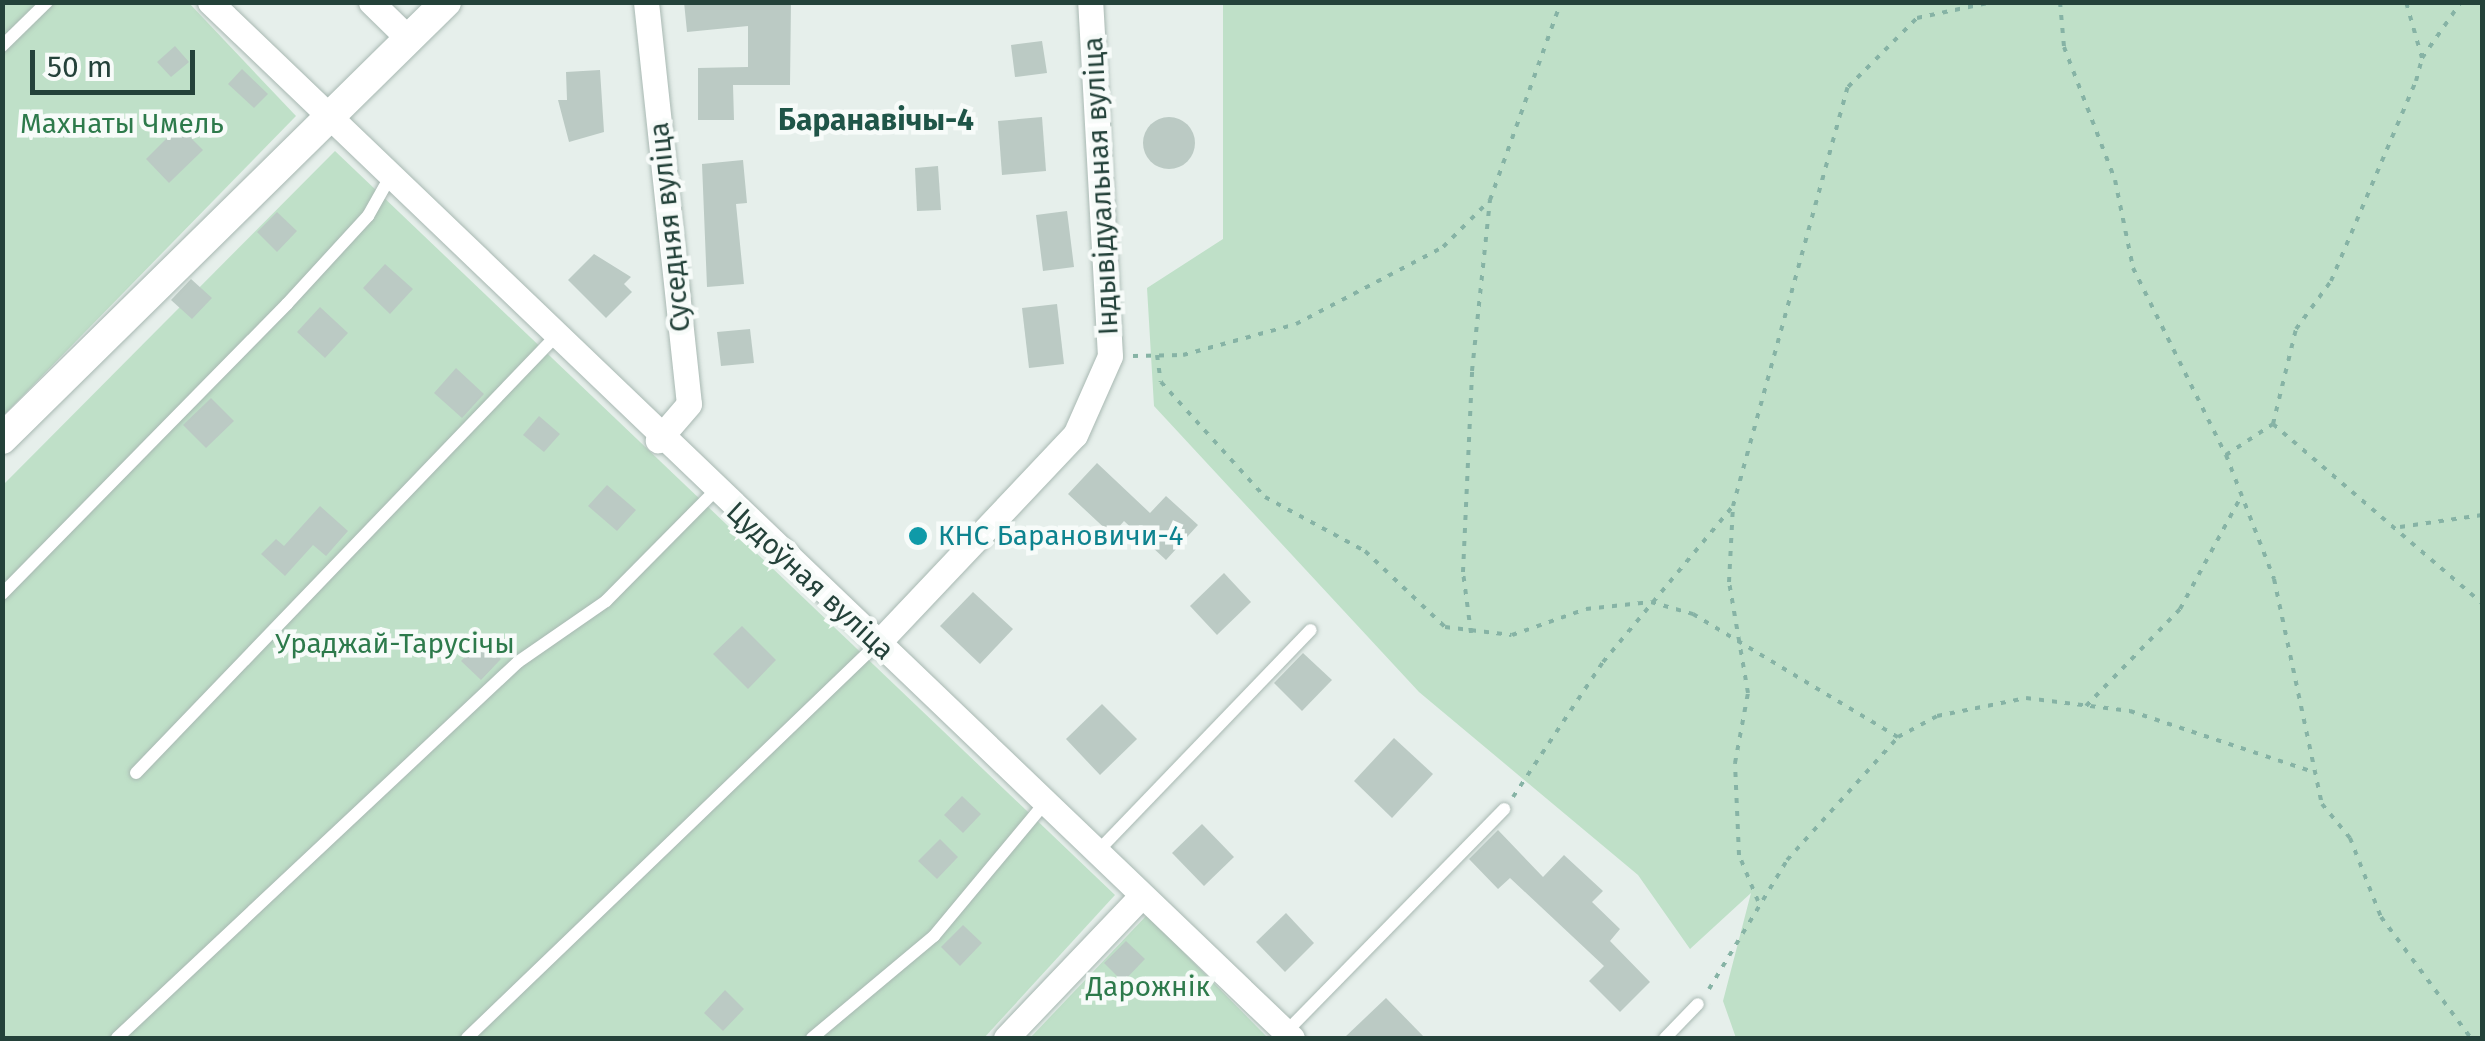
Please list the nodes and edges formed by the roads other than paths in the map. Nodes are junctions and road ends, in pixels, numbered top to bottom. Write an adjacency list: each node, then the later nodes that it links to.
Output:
1 (47, 2): 8 (lane)
2 (210, 2): 9 (street, Цудоўная вуліца)
3 (371, 2): 7 (street)
4 (446, 2): 7 (street)
5 (646, 2): 13 (street, Суседняя вуліца)
6 (1090, 2): 17 (street, Індывідуальная вуліца)
7 (410, 40): 9 (street)
8 (2, 46)
9 (334, 118): 10 (street, Цудоўная вуліца); 12 (street)
10 (390, 177): 11 (street, Цудоўная вуліца); 15 (lane)
11 (552, 338): 13 (street, Цудоўная вуліца); 18 (lane)
12 (2, 439)
13 (658, 440): 14 (street, Цудоўная вуліца)
14 (714, 492): 17 (street, Цудоўная вуліца); 25 (lane)
15 (2, 594)
16 (1311, 630): 21 (lane)
17 (878, 643): 19 (street, Цудоўная вуліца); 26 (lane)
18 (136, 773)
19 (1045, 803): 21 (street, Цудоўная вуліца); 27 (lane)
20 (1504, 809): 24 (lane)
21 (1097, 852): 22 (street, Цудоўная вуліца)
22 (1142, 895): 24 (street, Цудоўная вуліца); 28 (street)
23 (1698, 1004): 29 (lane)
24 (1289, 1035)
25 (117, 1038)
26 (466, 1038)
27 (812, 1038)
28 (1006, 1038)
29 (1665, 1038)

